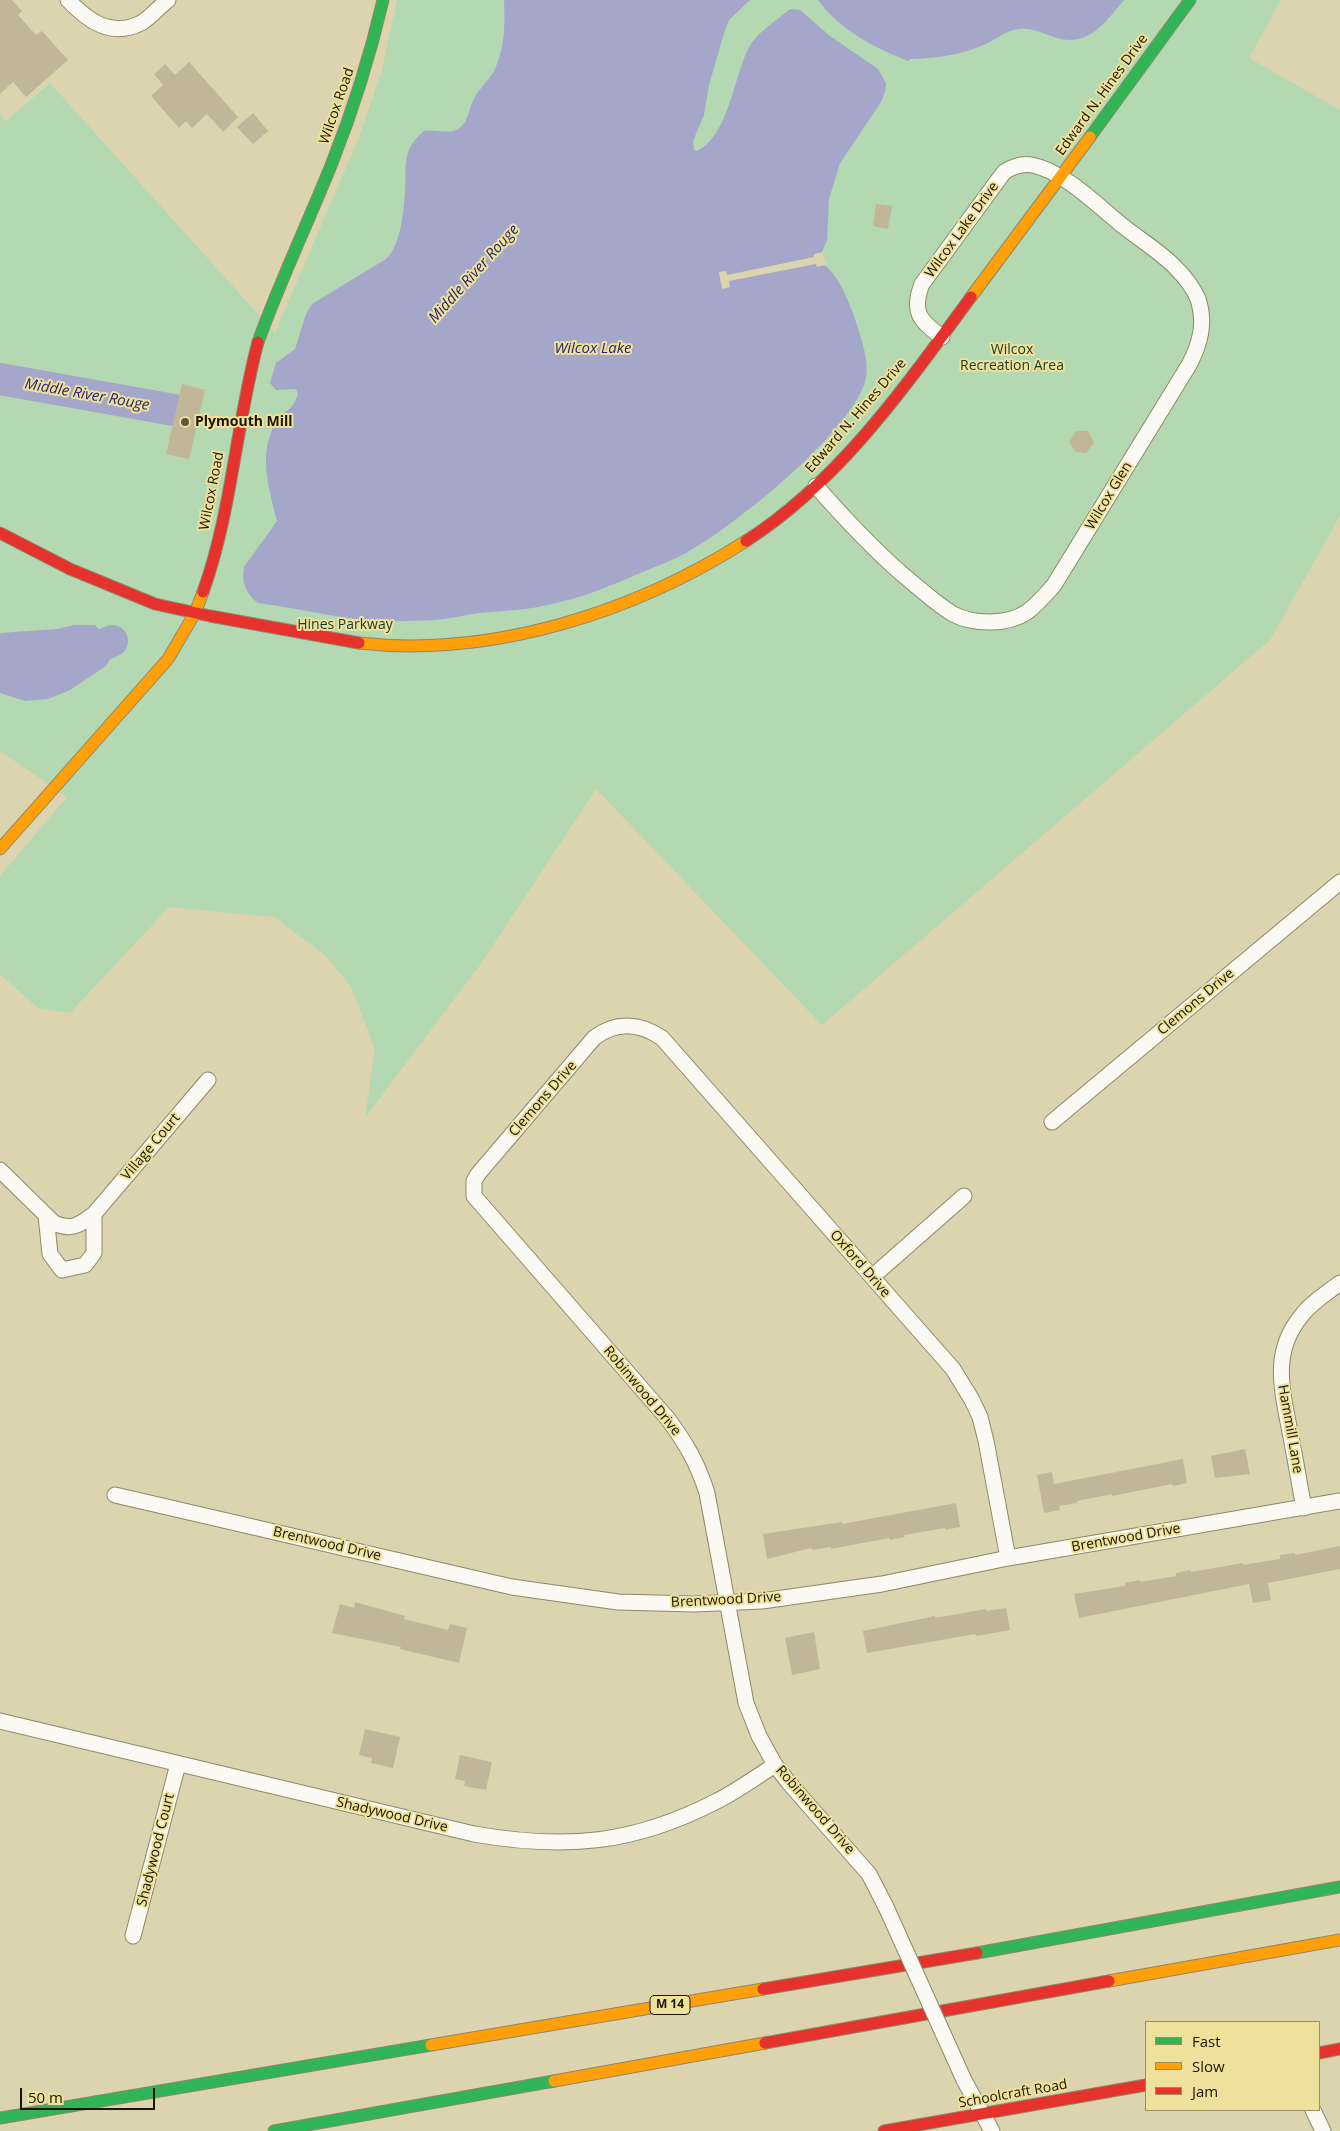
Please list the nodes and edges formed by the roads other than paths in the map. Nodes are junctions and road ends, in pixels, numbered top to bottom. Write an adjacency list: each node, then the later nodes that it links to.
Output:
1 (68, 0): 2 (street)
2 (168, 0)
3 (382, 0): 9 (main road, Wilcox Road)
4 (1190, 0): 5 (main road, Edward N. Hines Drive)
5 (1060, 177): 6 (main road, Edward N. Hines Drive); 6 (street, Wilcox Lake Drive); 7 (street, Wilcox Glen)
6 (942, 337): 7 (main road, Edward N. Hines Drive)
7 (816, 486): 9 (main road, Edward N. Hines Drive)
8 (0, 533): 9 (main road, Edward N. Hines Drive)
9 (195, 613): 10 (main road, Wilcox Road)
10 (0, 849)
11 (1340, 882): 14 (street, Clemons Drive)
12 (626, 1025): 16 (street, Clemons Drive); 20 (street, Oxford Drive)
13 (208, 1080): 18 (street, Village Court)
14 (1052, 1122)
15 (0, 1170): 19 (street, Village Court)
16 (473, 1189): 26 (street, Robinwood Drive)
17 (964, 1196): 20 (street)
18 (94, 1214): 19 (street, Village Court); 19 (street)
19 (46, 1215)
20 (872, 1277): 25 (street, Oxford Drive)
21 (1340, 1283): 24 (street, Hammill Lane)
22 (115, 1495): 26 (street, Brentwood Drive)
23 (1340, 1501): 24 (street, Brentwood Drive)
24 (1304, 1508): 25 (street, Brentwood Drive)
25 (1008, 1558): 26 (street, Brentwood Drive)
26 (729, 1602): 29 (street, Robinwood Drive)
27 (0, 1721): 28 (street, Shadywood Drive)
28 (178, 1764): 29 (street, Shadywood Drive); 31 (street, Shadywood Court)
29 (776, 1765): 37 (street, Robinwood Drive, bridge)
30 (1340, 1887): 38 (main road, M 14)
31 (133, 1936)
32 (1340, 1940): 39 (main road)
33 (1340, 2049): 34 (main road)
34 (1320, 2053)
35 (1145, 2085): 37 (main road, Schoolcraft Road)
36 (1314, 2111): 42 (street)
37 (982, 2116): 40 (main road, Schoolcraft Road); 41 (street, Robinwood Drive)
38 (0, 2118)
39 (274, 2131)
40 (884, 2131)
41 (992, 2131)
42 (1324, 2131)

